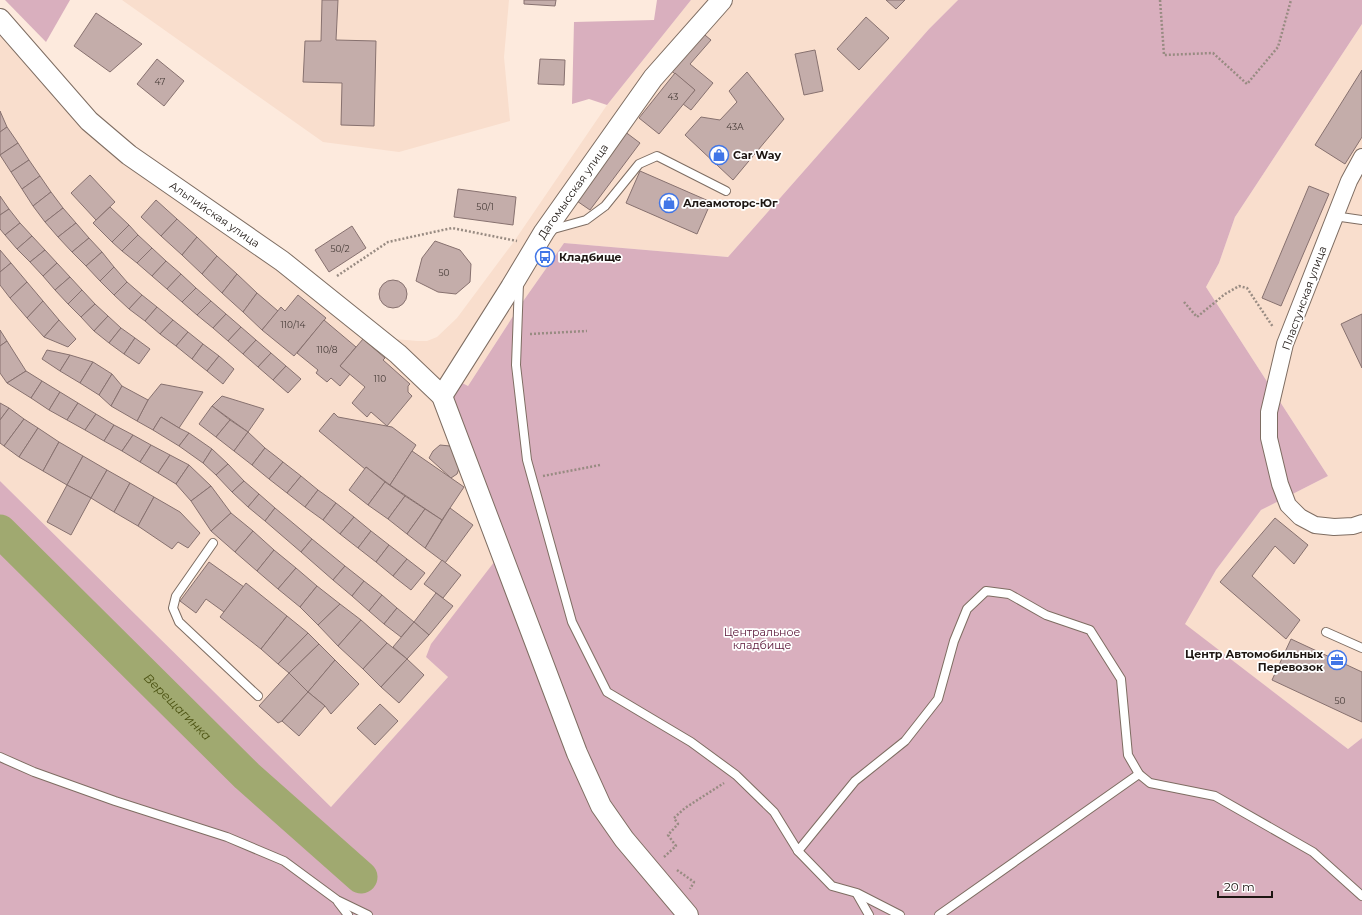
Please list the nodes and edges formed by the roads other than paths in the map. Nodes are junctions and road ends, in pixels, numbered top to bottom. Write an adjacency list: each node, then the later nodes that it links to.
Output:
1 (722, 0): 7 (street, Дагомысская улица)
2 (0, 19): 9 (street, Альпийская улица)
3 (1362, 158): 5 (street, Пластунская улица)
4 (726, 191): 7 (lane)
5 (1334, 216): 6 (lane); 10 (street, Пластунская улица)
6 (1362, 220)
7 (539, 239): 8 (street, Дагомысская улица)
8 (520, 272): 9 (street, Дагомысская улица); 17 (lane)
9 (442, 396): 23 (street)
10 (1362, 523)
11 (213, 543): 14 (lane)
12 (1326, 632): 13 (lane)
13 (1362, 648)
14 (258, 696)
15 (0, 757): 20 (lane)
16 (1139, 774): 17 (lane); 19 (lane); 26 (lane)
17 (798, 851): 18 (lane)
18 (857, 893): 24 (lane); 25 (lane)
19 (1362, 896)
20 (337, 900): 21 (lane); 22 (lane)
21 (348, 915)
22 (368, 915)
23 (688, 915)
24 (870, 915)
25 (900, 915)
26 (939, 915)

